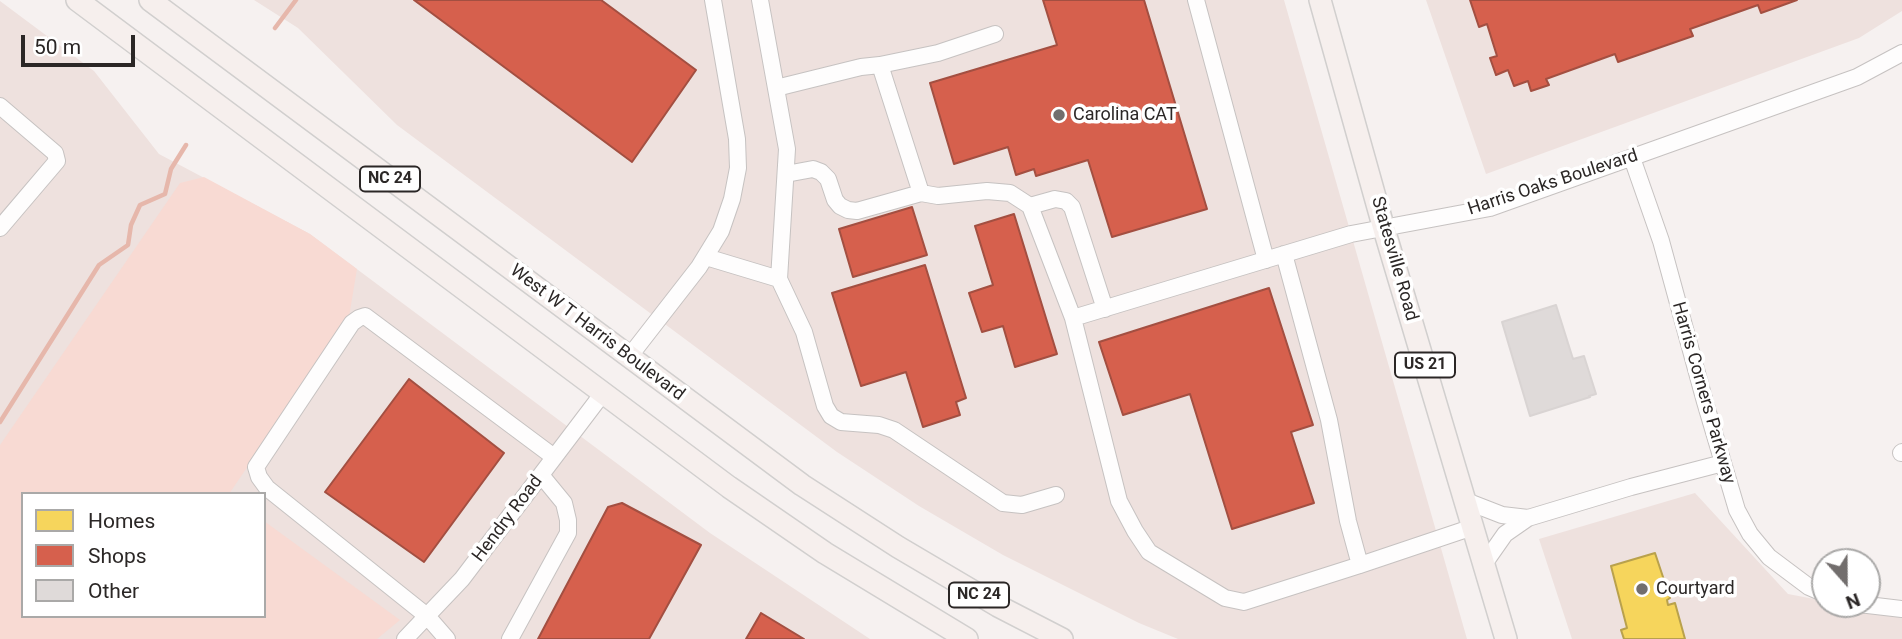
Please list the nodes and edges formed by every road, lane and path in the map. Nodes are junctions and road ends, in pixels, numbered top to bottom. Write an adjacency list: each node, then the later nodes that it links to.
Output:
1 (77, 0): 25 (main road, NC 24)
2 (150, 0): 24 (main road, West W T Harris Boulevard / NC 24)
3 (713, 0): 19 (street)
4 (760, 0): 10 (street)
5 (1196, 0): 20 (street)
6 (1320, 0): 17 (main road, Statesville Road / US 21)
7 (995, 34): 9 (street)
8 (1902, 53): 12 (street, Harris Oaks Boulevard)
9 (880, 65): 10 (street); 14 (street)
10 (776, 89): 13 (street)
11 (0, 106): 16 (street)
12 (1632, 158): 17 (street, Harris Oaks Boulevard); 27 (street, Harris Corners Parkway)
13 (786, 174): 14 (street); 21 (street)
14 (921, 193): 15 (street)
15 (1030, 206): 22 (street); 23 (street)
16 (0, 228)
17 (1384, 229): 18 (street, Harris Oaks Boulevard); 30 (main road, Statesville Road / US 21)
18 (1284, 254): 20 (street, Harris Oaks Boulevard); 34 (street)
19 (706, 257): 21 (street); 24 (street)
20 (1266, 260): 22 (street, Harris Oaks Boulevard)
21 (779, 279): 29 (street)
22 (1105, 309): 23 (street, Harris Oaks Boulevard)
23 (1073, 318): 34 (street)
24 (629, 357): 43 (main road, West W T Harris Boulevard / NC 24)
25 (603, 393): 26 (street, Hendry Road); 42 (main road, NC 24)
26 (554, 457): 28 (street, Hendry Road); 38 (street)
27 (1723, 463): 31 (street); 35 (street, Harris Corners Parkway)
28 (541, 474): 38 (street, Hendry Road); 41 (street)
29 (1056, 495)
30 (1465, 501): 31 (street); 32 (main road, Statesville Road / US 21)
31 (1528, 518): 33 (street)
32 (1473, 527): 33 (main road, Statesville Road / US 21); 34 (street)
33 (1484, 564): 44 (main road, Statesville Road / US 21)
34 (1360, 565)
35 (1811, 588)
36 (1881, 607): 37 (street)
37 (1902, 609)
38 (427, 616): 39 (street, Hendry Road); 40 (street)
39 (405, 639)
40 (447, 639)
41 (510, 639)
42 (967, 639)
43 (1062, 639)
44 (1506, 639)

